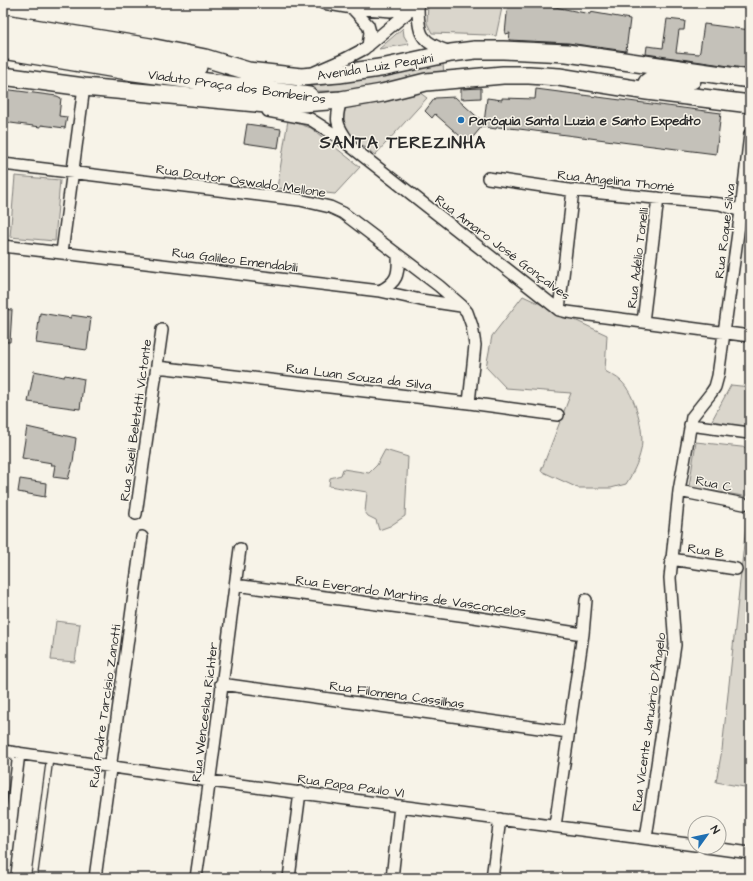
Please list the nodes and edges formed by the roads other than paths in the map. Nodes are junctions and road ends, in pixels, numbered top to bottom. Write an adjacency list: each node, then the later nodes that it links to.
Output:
1 (323, 3): 3 (street)
2 (418, 4): 3 (street); 6 (street); 8 (street)
3 (352, 8): 6 (street)
4 (3, 23): 10 (main road, Avenida Luiz Pequini)
5 (3, 36): 9 (main road)
6 (368, 46): 12 (street)
7 (3, 50): 9 (main road)
8 (451, 53): 12 (main road, Avenida Luiz Pequini); 13 (main road, Avenida Luiz Pequini)
9 (136, 65): 10 (main road, Viaduto Praça dos Bombeiros); 17 (main road, Viaduto Praça dos Bombeiros)
10 (248, 71): 12 (main road, Avenida Luiz Pequini)
11 (3, 76): 14 (main road, Avenida Luiz Pequini)
12 (301, 77)
13 (749, 78): 15 (main road)
14 (84, 87): 16 (main road, Avenida Luiz Pequini); 22 (street)
15 (647, 91): 17 (main road, Avenida Luiz Pequini); 18 (main road, Avenida Luiz Pequini)
16 (206, 98): 17 (main road, Avenida Luiz Pequini); 20 (street, Rua Amaro José Gonçalves)
17 (341, 100): 20 (street, Rua Amaro José Gonçalves)
18 (750, 104)
19 (750, 134): 26 (street, Rua Roque Silva)
20 (352, 148): 32 (street, Rua Amaro José Gonçalves)
21 (3, 164): 22 (street, Rua Doutor Oswaldo Mellone)
22 (71, 172): 28 (street); 29 (street, Rua Doutor Oswaldo Mellone)
23 (488, 178): 24 (street, Rua Angelina Thomé)
24 (573, 190): 25 (street, Rua Angelina Thomé); 32 (street)
25 (658, 198): 26 (street, Rua Angelina Thomé); 33 (street, Rua Adélio Tonelli)
26 (741, 211): 35 (street, Rua Roque Silva)
27 (3, 246): 28 (street, Rua Galileo Emendabili)
28 (62, 252): 30 (street, Rua Galileo Emendabili)
29 (398, 256): 30 (street); 31 (street, Rua Doutor Oswaldo Mellone)
30 (380, 291): 31 (street, Rua Galileo Emendabili)
31 (462, 306): 38 (street, Rua Doutor Oswaldo Mellone)
32 (559, 310): 33 (street, Rua Amaro José Gonçalves)
33 (643, 322): 35 (street, Rua Amaro José Gonçalves)
34 (162, 330): 37 (street, Rua Sueli Beletatti Victonte)
35 (725, 332): 36 (street, Rua Amaro José Gonçalves); 40 (street, Rua Vicente Januário D'Ângelo)
36 (750, 336)
37 (157, 367): 38 (street, Rua Luan Souza da Silva); 44 (street, Rua Sueli Beletatti Victonte)
38 (469, 403): 39 (street, Rua Luan Souza da Silva)
39 (558, 415)
40 (690, 425): 41 (street); 42 (street, Rua Vicente Januário D'Ângelo)
41 (749, 432)
42 (679, 491): 43 (street, Rua C); 47 (street, Rua Vicente Januário D'Ângelo)
43 (744, 504)
44 (136, 514)
45 (142, 537): 57 (street, Rua Padre Tarcísio Zanotti)
46 (240, 549): 49 (street, Rua Wenceslau Richter)
47 (671, 559): 48 (street, Rua B); 63 (street, Rua Vicente Januário D'Ângelo)
48 (736, 569)
49 (235, 585): 51 (street, Rua Everardo Martins de Vasconcelos); 52 (street, Rua Wenceslau Richter)
50 (586, 600): 51 (street)
51 (583, 634): 53 (street)
52 (221, 684): 53 (street, Rua Filomena Cassilhas); 58 (street, Rua Wenceslau Richter)
53 (568, 732): 62 (street)
54 (3, 751): 55 (street, Rua Papa Paulo VI)
55 (19, 753): 56 (street, Rua Papa Paulo VI); 65 (street)
56 (50, 757): 57 (street, Rua Papa Paulo VI); 69 (lane)
57 (110, 765): 58 (street, Rua Papa Paulo VI); 70 (street, Rua Padre Tarcísio Zanotti)
58 (210, 780): 59 (street, Rua Papa Paulo VI); 71 (street, Rua Wenceslau Richter)
59 (300, 792): 60 (street, Rua Papa Paulo VI); 72 (street)
60 (400, 806): 61 (street, Rua Papa Paulo VI); 73 (street)
61 (500, 819): 62 (street, Rua Papa Paulo VI); 74 (street)
62 (555, 826): 63 (street, Rua Papa Paulo VI)
63 (646, 838): 64 (street, Rua Papa Paulo VI)
64 (687, 844)
65 (5, 849): 68 (street)
66 (727, 850): 67 (street)
67 (750, 853)
68 (4, 878)
69 (34, 878)
70 (95, 878)
71 (196, 878)
72 (289, 878)
73 (392, 878)
74 (492, 878)

